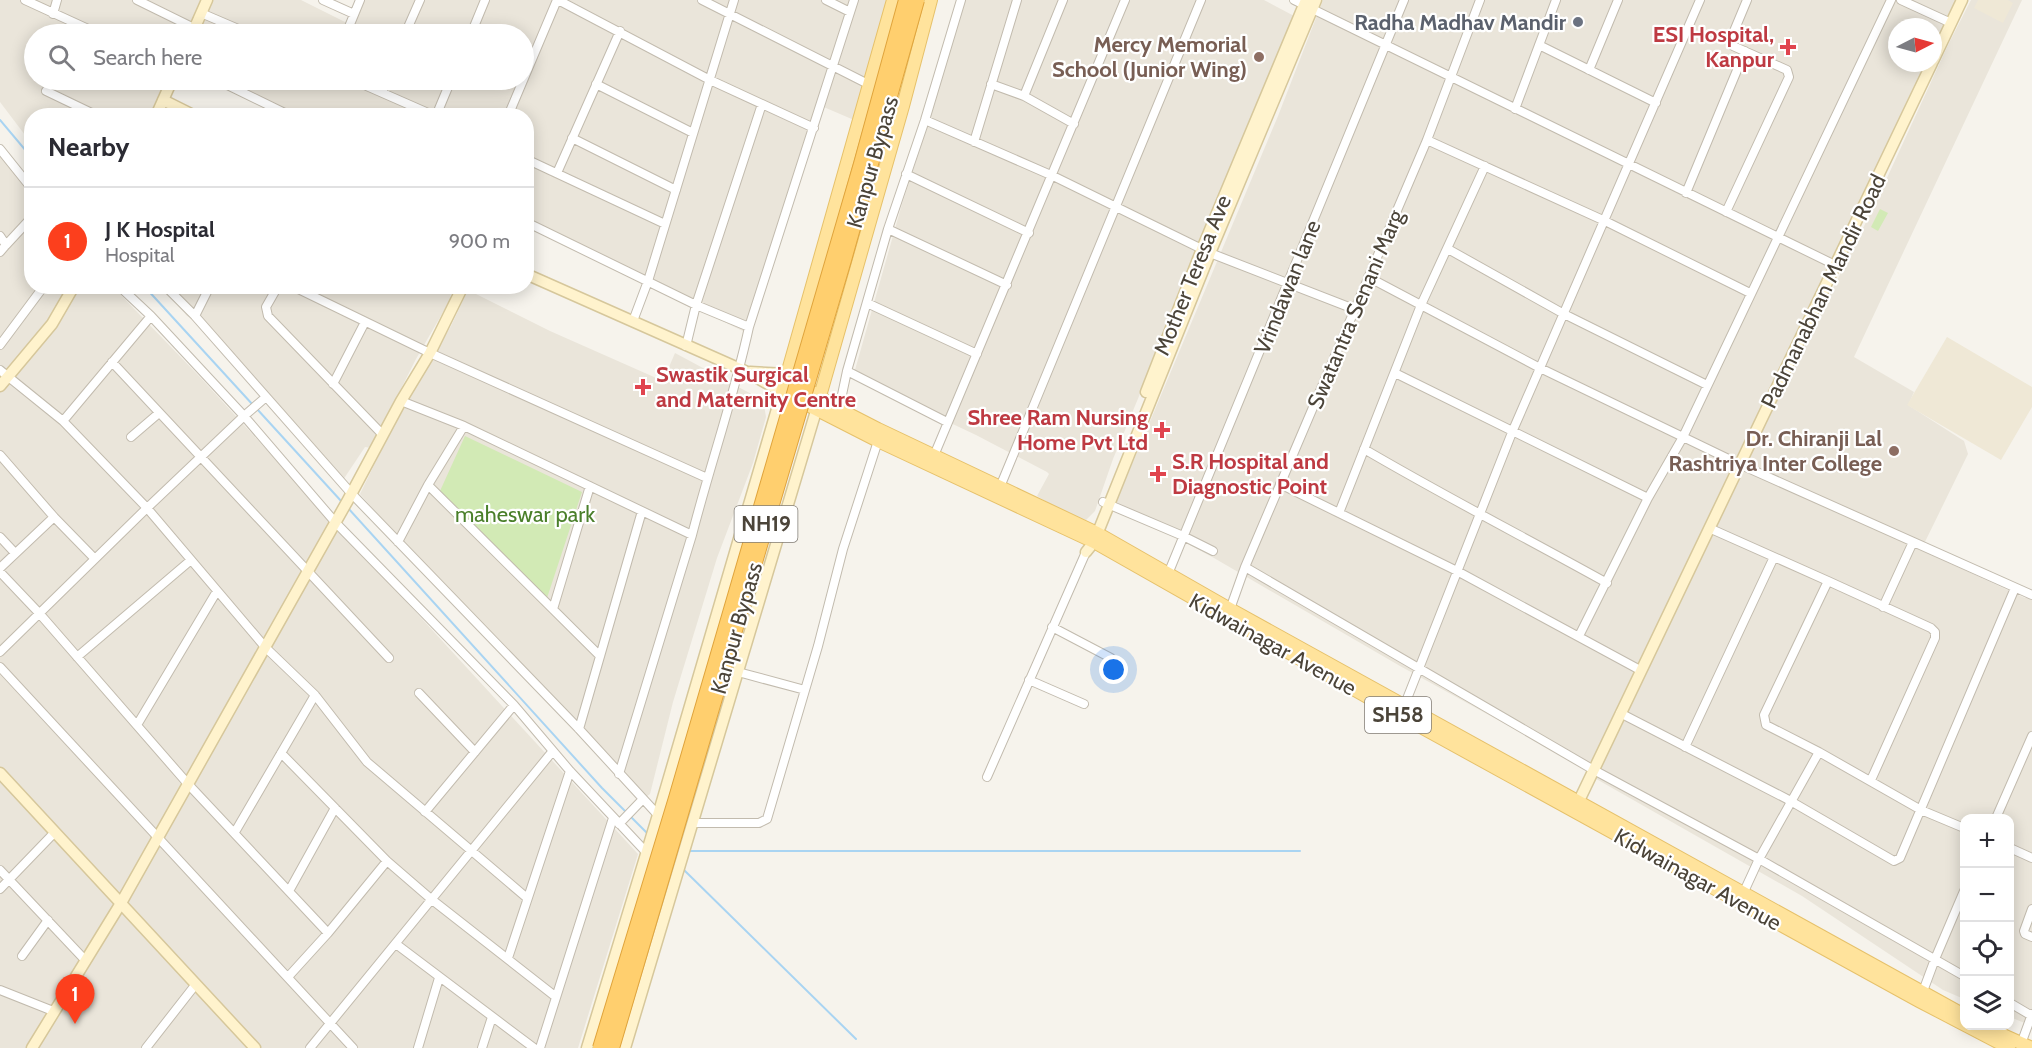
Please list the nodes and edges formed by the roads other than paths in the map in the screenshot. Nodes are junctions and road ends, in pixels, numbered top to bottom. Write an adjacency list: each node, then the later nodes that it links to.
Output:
1 (25, 0): 35 (street)
2 (57, 0): 35 (street)
3 (137, 0): 40 (street)
4 (207, 0): 34 (street)
5 (323, 0): 36 (street)
6 (360, 0): 36 (street)
7 (420, 0): 44 (street)
8 (485, 0): 45 (street)
9 (558, 0): 46 (street); 51 (street)
10 (702, 0): 37 (street)
11 (734, 0): 37 (street)
12 (826, 0): 33 (street)
13 (854, 0): 33 (street)
14 (893, 0): 59 (main road)
15 (906, 0): 310 (highway, Kanpur Bypass / NH19, bridge)
16 (917, 0): 311 (highway, Kanpur Bypass / NH19, bridge)
17 (931, 0): 150 (main road)
18 (961, 0): 79 (street)
19 (1017, 0): 58 (street)
20 (1063, 0): 67 (street)
21 (1125, 0): 80 (street)
22 (1201, 0): 96 (street)
23 (1404, 0): 48 (street, Vrindawan lane)
24 (1480, 0): 55 (street, Swatantra Senani Marg)
25 (1556, 0): 49 (street)
26 (1618, 0): 53 (street)
27 (1700, 0): 69 (street)
28 (1747, 0): 50 (street)
29 (1891, 0): 105 (street)
30 (1901, 0): 38 (street)
31 (1962, 0): 38 (street, Padmanabhan Mandir Road)
32 (1307, 3): 48 (street); 108 (street)
33 (850, 12): 52 (street)
34 (201, 13): 41 (street); 42 (street)
35 (53, 14): 39 (street)
36 (354, 14): 43 (street)
37 (730, 14): 52 (street); 56 (street)
38 (1951, 23): 47 (street, Padmanabhan Mandir Road)
39 (76, 24)
40 (180, 24)
41 (196, 24)
42 (227, 24)
43 (350, 24)
44 (409, 24)
45 (475, 24)
46 (620, 31): 56 (street); 57 (street)
47 (1942, 42)
48 (1386, 45): 55 (street); 115 (street, Vrindawan lane)
49 (1539, 45): 53 (street); 78 (street)
50 (1745, 51): 95 (street); 97 (street)
51 (534, 56)
52 (834, 67): 59 (street); 81 (street)
53 (1589, 70): 69 (street)
54 (1928, 72): 110 (street, Padmanabhan Mandir Road)
55 (1452, 78): 78 (street); 84 (street, Swatantra Senani Marg)
56 (710, 80): 70 (street); 82 (street)
57 (596, 84): 82 (street); 83 (street)
58 (992, 84): 67 (street); 85 (street)
59 (870, 85): 145 (main road)
60 (168, 90): 68 (street)
61 (238, 90): 74 (street)
62 (377, 90): 66 (street)
63 (447, 90): 76 (street)
64 (519, 90): 77 (street)
65 (46, 92): 71 (street)
66 (382, 92): 75 (street)
67 (1024, 96): 80 (street)
68 (163, 100): 72 (street); 73 (street)
69 (1656, 103): 88 (street)
70 (762, 104): 81 (street); 126 (street)
71 (81, 108)
72 (160, 108)
73 (179, 108)
74 (275, 108)
75 (417, 108)
76 (439, 108)
77 (511, 108)
78 (1515, 108): 88 (street)
79 (925, 120): 85 (street); 91 (street)
80 (1074, 124): 92 (street)
81 (814, 128): 134 (street)
82 (693, 133): 94 (street)
83 (573, 138): 90 (street); 94 (street)
84 (1427, 140): 89 (street); 112 (street, Swatantra Senani Marg)
85 (974, 142): 92 (street)
86 (0, 149): 93 (street)
87 (534, 162): 90 (street)
88 (1629, 165): 95 (street); 98 (street)
89 (1485, 166): 98 (street); 107 (street)
90 (557, 172): 100 (street)
91 (906, 174): 102 (street); 103 (street)
92 (1053, 176): 96 (street); 103 (street)
93 (24, 179)
94 (676, 190): 100 (street)
95 (1686, 193): 97 (street)
96 (1114, 207): 108 (street); 174 (street)
97 (1726, 212): 105 (street)
98 (1605, 221): 116 (street); 129 (street)
99 (24, 225): 106 (street)
100 (665, 225): 113 (street)
101 (534, 226): 113 (street)
102 (888, 229): 114 (street); 125 (street)
103 (1029, 233): 114 (street)
104 (0, 236): 106 (street)
105 (1777, 237): 110 (street); 116 (street)
106 (6, 244): 109 (street)
107 (1448, 249): 127 (street); 129 (street)
108 (1206, 251): 115 (street); 177 (street)
109 (0, 252)
110 (1835, 266): 169 (street, Padmanabhan Mandir Road)
111 (534, 277): 132 (street)
112 (1368, 277): 127 (street); 128 (street, Swatantra Senani Marg)
113 (648, 281): 126 (street); 132 (street)
114 (1007, 285): 138 (street)
115 (1288, 285): 128 (street); 187 (street, Vrindawan lane)
116 (1750, 293): 147 (street)
117 (38, 294): 135 (street)
118 (69, 294): 143 (street)
119 (128, 294): 130 (street)
120 (173, 294): 131 (street)
121 (206, 294): 131 (street)
122 (273, 294): 146 (street)
123 (308, 294): 133 (street)
124 (459, 294): 137 (street)
125 (867, 303): 138 (street); 142 (street)
126 (696, 305): 134 (street); 136 (street)
127 (1421, 305): 140 (street); 144 (street)
128 (1354, 309): 171 (street, Swatantra Senani Marg)
129 (1564, 314): 140 (street); 147 (street)
130 (151, 316): 139 (street); 156 (street)
131 (195, 316): 151 (street)
132 (633, 321): 136 (street)
133 (365, 322): 137 (street); 146 (street)
134 (749, 327): 141 (street)
135 (0, 345)
136 (686, 346): 141 (street)
137 (430, 353): 152 (street); 170 (street)
138 (977, 354): 158 (street)
139 (112, 362): 155 (street); 157 (street)
140 (1540, 368): 160 (street); 163 (street)
141 (744, 370): 145 (street); 149 (street); 170 (street)
142 (847, 371): 153 (street); 158 (street)
143 (4, 373): 148 (street); 157 (street)
144 (1395, 373): 160 (street); 165 (street)
145 (787, 374): 149 (main road); 150 (main road, Kidwainagar Avenue / SH58)
146 (333, 384): 161 (street)
147 (1707, 385): 163 (street)
148 (0, 386)
149 (782, 392): 154 (main road, Kidwainagar Avenue / SH58); 254 (street)
150 (820, 398): 153 (main road, Kidwainagar Avenue / SH58); 154 (main road)
151 (264, 399): 156 (street); 175 (street)
152 (401, 401): 159 (street); 161 (street)
153 (839, 409): 168 (main road, Kidwainagar Avenue / SH58)
154 (816, 411): 164 (main road, Kidwainagar Avenue / SH58); 222 (street)
155 (159, 413): 162 (street); 167 (street)
156 (246, 414): 167 (street); 183 (street)
157 (63, 421): 178 (street)
158 (947, 422): 168 (street)
159 (464, 426): 172 (street); 173 (street)
160 (1513, 430): 176 (street); 181 (street)
161 (383, 435): 175 (street)
162 (131, 437)
163 (1683, 437): 169 (street); 176 (street)
164 (878, 441): 168 (main road, Kidwainagar Avenue / SH58); 224 (street)
165 (1365, 449): 180 (street); 181 (street)
166 (0, 455): 182 (street)
167 (201, 457): 178 (street); 200 (street)
168 (932, 461): 174 (main road, Kidwainagar Avenue / SH58); 186 (main road, Kidwainagar Avenue / SH58)
169 (1739, 464): 184 (street, Padmanabhan Mandir Road); 190 (street)
170 (707, 478): 185 (street)
171 (1280, 484): 180 (street); 197 (street, Swatantra Senani Marg)
172 (428, 485): 189 (street); 208 (street)
173 (590, 486): 179 (street); 208 (street)
174 (1000, 487): 186 (main road, Kidwainagar Avenue / SH58)
175 (350, 497): 183 (street); 189 (street)
176 (1648, 498): 203 (street)
177 (1105, 503): 186 (street); 187 (street)
178 (147, 508): 195 (street); 196 (street)
179 (642, 511): 185 (street); 215 (street)
180 (1339, 513): 199 (street)
181 (1482, 514): 199 (street); 203 (street)
182 (54, 517): 193 (street); 195 (street)
183 (337, 519): 200 (street); 228 (street)
184 (1708, 528): 194 (street); 221 (street, Padmanabhan Mandir Road)
185 (692, 535): 242 (street)
186 (1092, 535): 192 (street); 201 (main road, Kidwainagar Avenue / SH58); 209 (main road, Kidwainagar Avenue / SH58)
187 (1184, 536): 191 (street); 201 (street, Vrindawan lane)
188 (0, 537): 193 (street)
189 (398, 542): 232 (street)
190 (1914, 542): 204 (street); 207 (street)
191 (1213, 551)
192 (1086, 552): 211 (street)
193 (15, 554): 198 (street)
194 (1774, 557): 202 (street); 234 (street)
195 (95, 559): 210 (street)
196 (191, 560): 205 (street); 216 (street)
197 (1245, 567): 209 (street, Swatantra Senani Marg); 220 (street)
198 (0, 570): 210 (street)
199 (1457, 570): 212 (street); 220 (street)
200 (307, 572): 213 (street); 217 (street)
201 (1168, 574): 209 (main road, Kidwainagar Avenue / SH58)
202 (1828, 581): 207 (street); 237 (street)
203 (1607, 583): 212 (street)
204 (2015, 588): 206 (street); 250 (street)
205 (217, 591): 213 (street); 231 (street)
206 (2032, 595)
207 (1883, 607): 244 (street)
208 (553, 609): 215 (street)
209 (1228, 613): 229 (main road, Kidwainagar Avenue / SH58)
210 (39, 614): 214 (street); 216 (street)
211 (1052, 627): 218 (street); 223 (street)
212 (1579, 636): 221 (street)
213 (265, 647): 226 (street); 245 (street)
214 (0, 652)
215 (600, 656): 232 (street)
216 (77, 657): 231 (street)
217 (389, 658)
218 (1111, 658)
219 (0, 667): 260 (street)
220 (1419, 669): 229 (street); 239 (street)
221 (1640, 670): 230 (street, Padmanabhan Mandir Road)
222 (738, 672): 224 (street); 255 (street)
223 (1029, 680): 227 (street); 243 (street)
224 (805, 690): 255 (street)
225 (419, 693): 235 (street)
226 (315, 695): 238 (street); 251 (street)
227 (1084, 704)
228 (514, 705): 235 (street); 236 (street)
229 (1402, 710): 248 (main road, Kidwainagar Avenue / SH58)
230 (1620, 713): 234 (street); 239 (street, Padmanabhan Mandir Road)
231 (137, 726): 245 (street)
232 (579, 729): 242 (street)
233 (2032, 736): 252 (street)
234 (1685, 747): 246 (street)
235 (475, 752): 251 (street)
236 (552, 752): 240 (street); 263 (street)
237 (1818, 752): 244 (street); 246 (street)
238 (280, 753): 249 (street); 259 (street)
239 (1593, 769): 248 (street, Padmanabhan Mandir Road); 265 (street)
240 (570, 771): 253 (street); 272 (street)
241 (0, 773): 258 (street)
242 (619, 774): 247 (street)
243 (987, 777)
244 (1871, 780): 250 (street)
245 (188, 784): 259 (street); 260 (street)
246 (1791, 801): 250 (street); 265 (street)
247 (640, 802): 254 (street); 256 (street)
248 (1576, 806): 271 (main road, Kidwainagar Avenue / SH58)
249 (335, 808): 266 (street); 270 (street)
250 (1921, 810): 257 (street)
251 (425, 812): 263 (street)
252 (1998, 814)
253 (613, 818): 256 (street); 290 (street)
254 (657, 819): 261 (street)
255 (693, 823): 312 (street)
256 (619, 824): 261 (street)
257 (1960, 826)
258 (55, 832): 268 (street); 275 (street)
259 (235, 832): 270 (street)
260 (157, 837): 275 (street); 286 (street)
261 (648, 847): 309 (street)
262 (2014, 850): 264 (street)
263 (471, 853): 272 (street); 273 (street)
264 (2032, 858)
265 (1759, 859): 271 (street); 283 (street)
266 (387, 861): 273 (street); 278 (street)
267 (0, 870): 268 (street)
268 (9, 880): 269 (street); 277 (street)
269 (0, 889)
270 (289, 891): 278 (street)
271 (1741, 897): 291 (main road, Kidwainagar Avenue / SH58)
272 (527, 898): 282 (street)
273 (431, 899): 280 (street); 282 (street)
274 (1960, 902): 283 (street)
275 (121, 903): 284 (street); 288 (street)
276 (2032, 909): 279 (street)
277 (48, 920): 281 (street); 284 (street)
278 (328, 933): 286 (street)
279 (2032, 938)
280 (396, 944): 287 (street); 297 (street)
281 (22, 956)
282 (508, 958): 290 (street)
283 (1935, 959): 285 (street); 291 (street)
284 (86, 961): 293 (street)
285 (1960, 973)
286 (288, 977): 297 (street)
287 (440, 978): 296 (street); 305 (street)
288 (196, 984): 301 (street); 302 (street)
289 (0, 990): 293 (street)
290 (556, 997): 308 (street)
291 (1921, 997): 294 (main road, Kidwainagar Avenue / SH58); 299 (main road, Kidwainagar Avenue / SH58)
292 (2014, 1005): 295 (street)
293 (53, 1011): 300 (street)
294 (1960, 1013)
295 (2032, 1016): 299 (street)
296 (492, 1017): 306 (street); 307 (street)
297 (330, 1024): 303 (street); 304 (street)
298 (1990, 1030): 299 (main road)
299 (2020, 1047)
300 (32, 1048)
301 (146, 1048)
302 (255, 1048)
303 (309, 1048)
304 (353, 1048)
305 (418, 1048)
306 (482, 1048)
307 (534, 1048)
308 (540, 1048)
309 (587, 1048)
310 (600, 1048)
311 (612, 1048)
312 (625, 1048)

